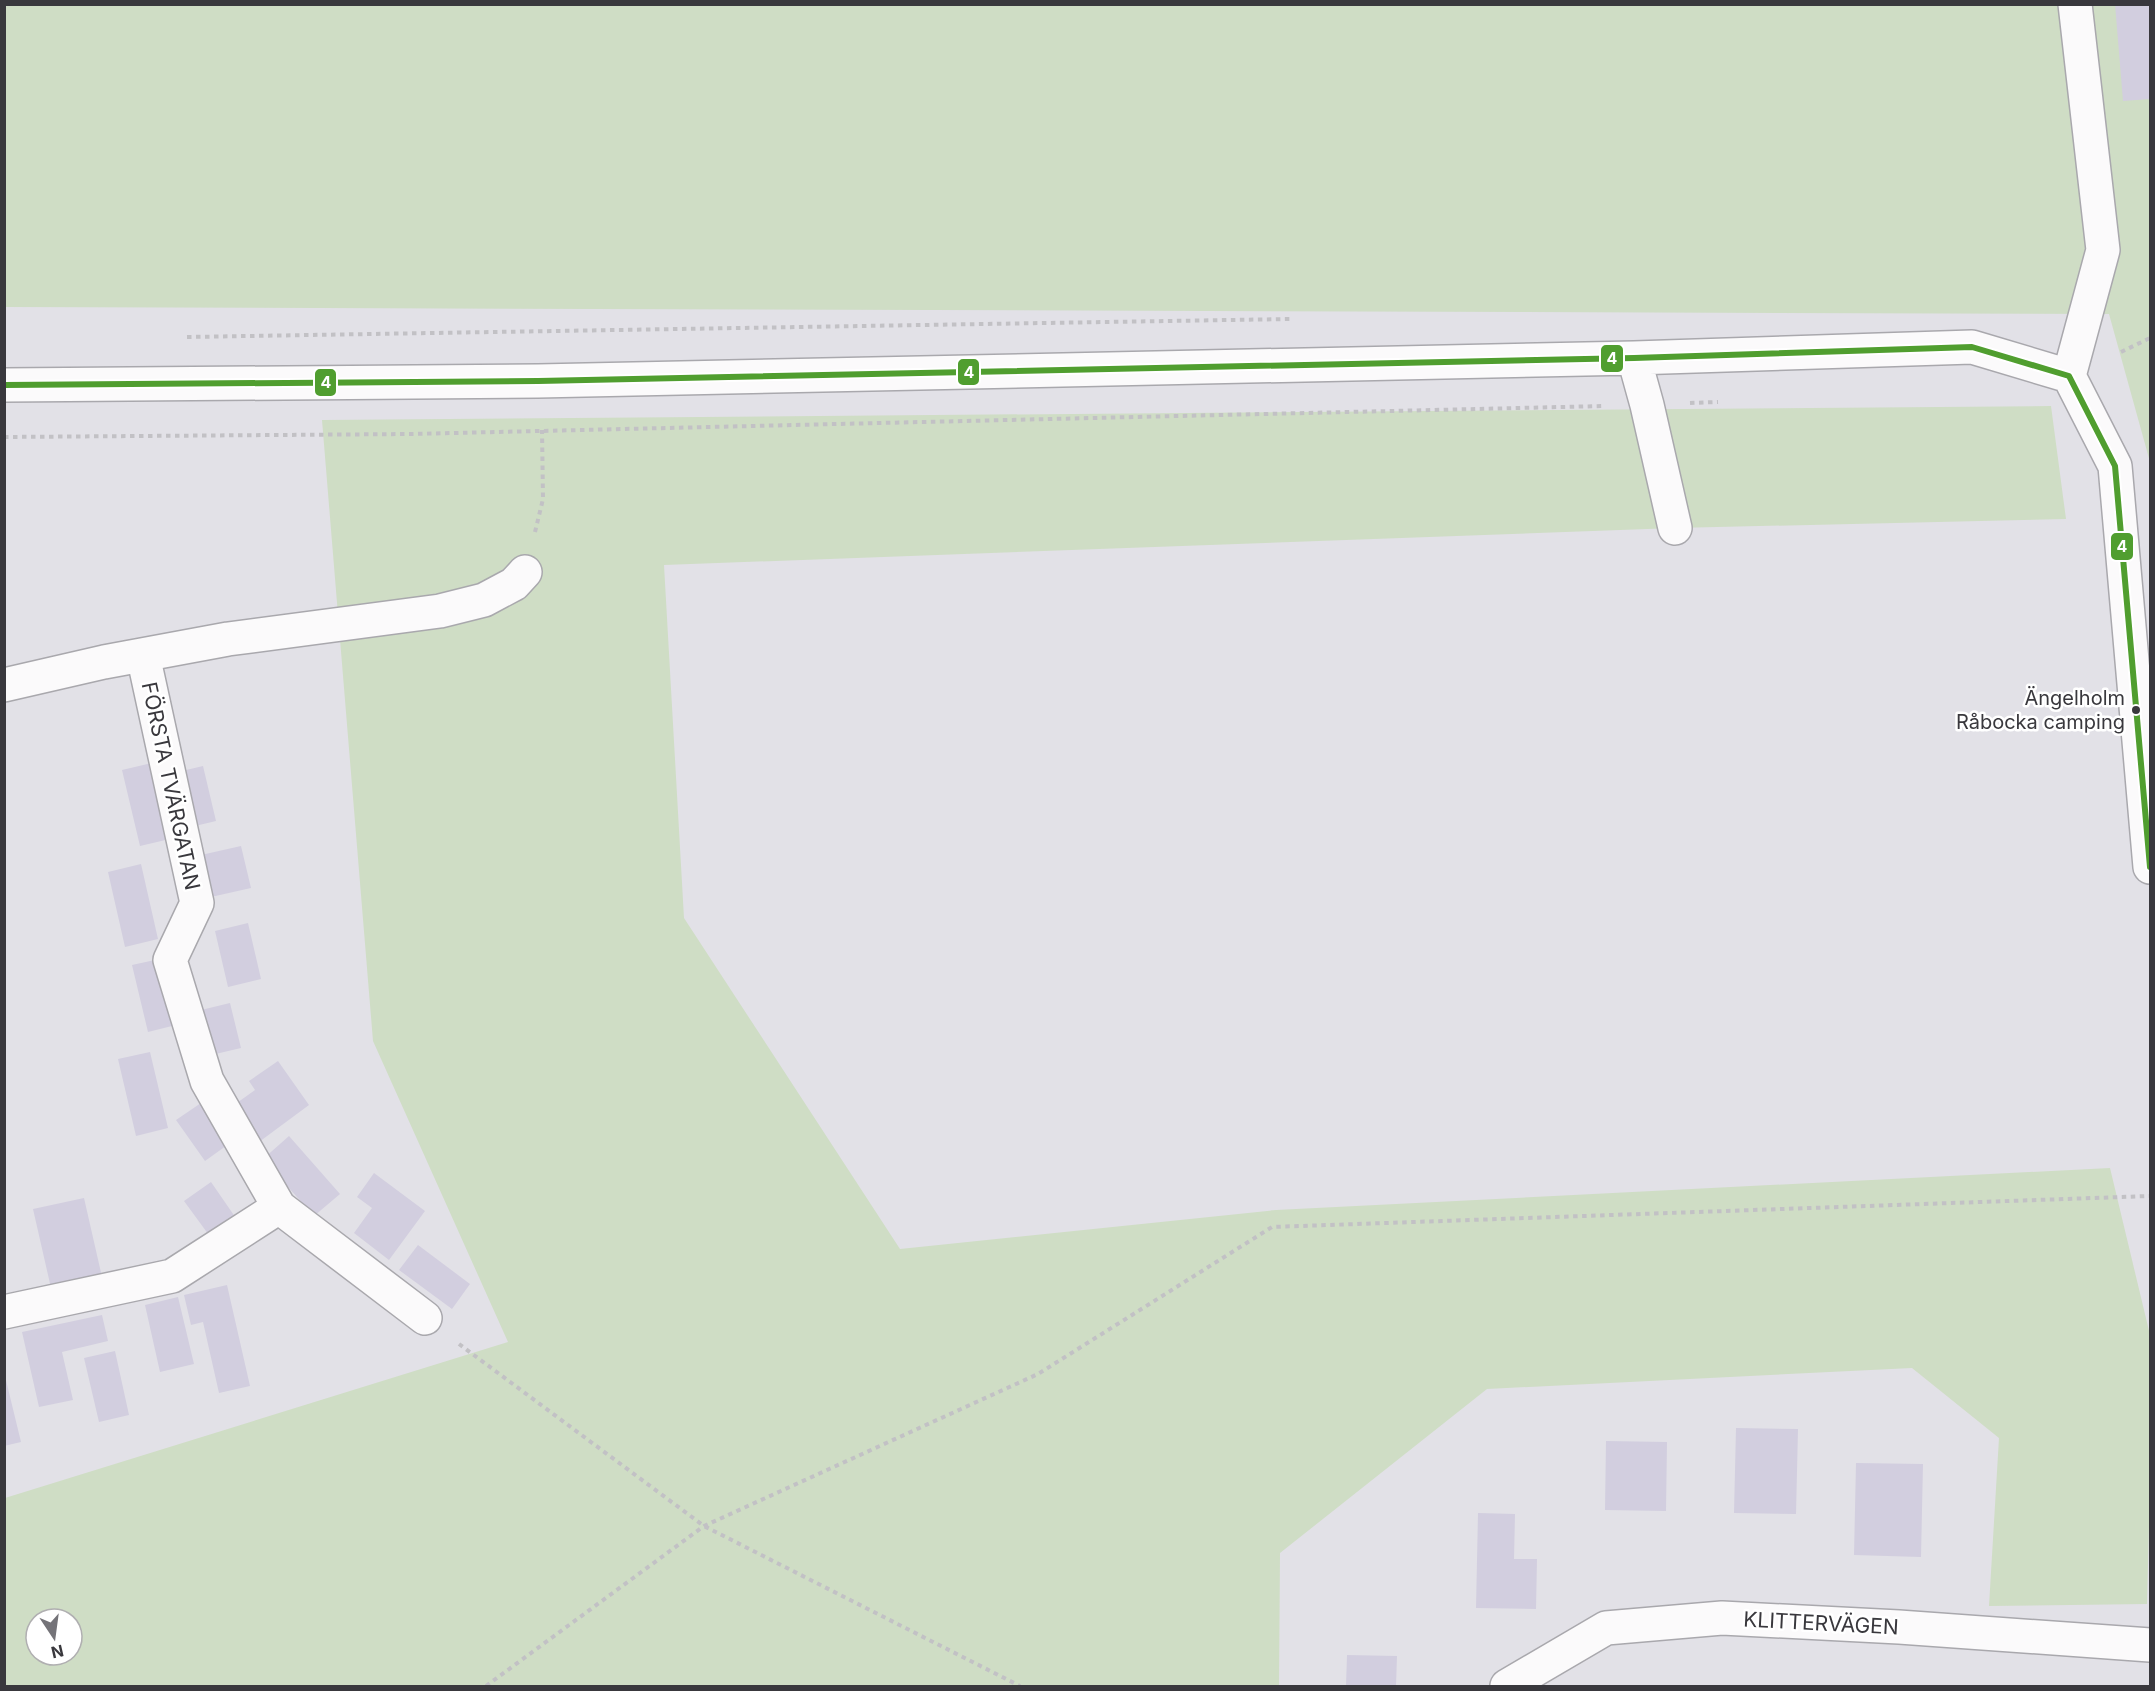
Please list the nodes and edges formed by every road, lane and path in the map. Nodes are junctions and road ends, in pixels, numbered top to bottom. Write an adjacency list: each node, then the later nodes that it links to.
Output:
1 (2075, 4): 3 (street)
2 (1634, 358): 3 (street); 4 (street); 7 (street)
3 (2069, 376): 14 (street)
4 (538, 381): 5 (street); 8 (path)
5 (4, 385)
6 (1730, 401): 7 (path)
7 (1647, 405): 8 (path); 10 (street)
8 (543, 431): 9 (path); 11 (path)
9 (4, 437)
10 (1675, 528)
11 (525, 572): 12 (street)
12 (143, 655): 13 (street); 16 (street, FÖRSTA TVÄRGATAN)
13 (4, 685)
14 (2151, 867)
15 (2151, 1196): 19 (path)
16 (279, 1207): 17 (street); 18 (street, FÖRSTA TVÄRGATAN)
17 (4, 1312)
18 (425, 1318): 19 (path)
19 (704, 1526): 21 (path); 22 (path)
20 (2151, 1645): 23 (street, KLITTERVÄGEN)
21 (486, 1686)
22 (1020, 1686)
23 (1507, 1686)

